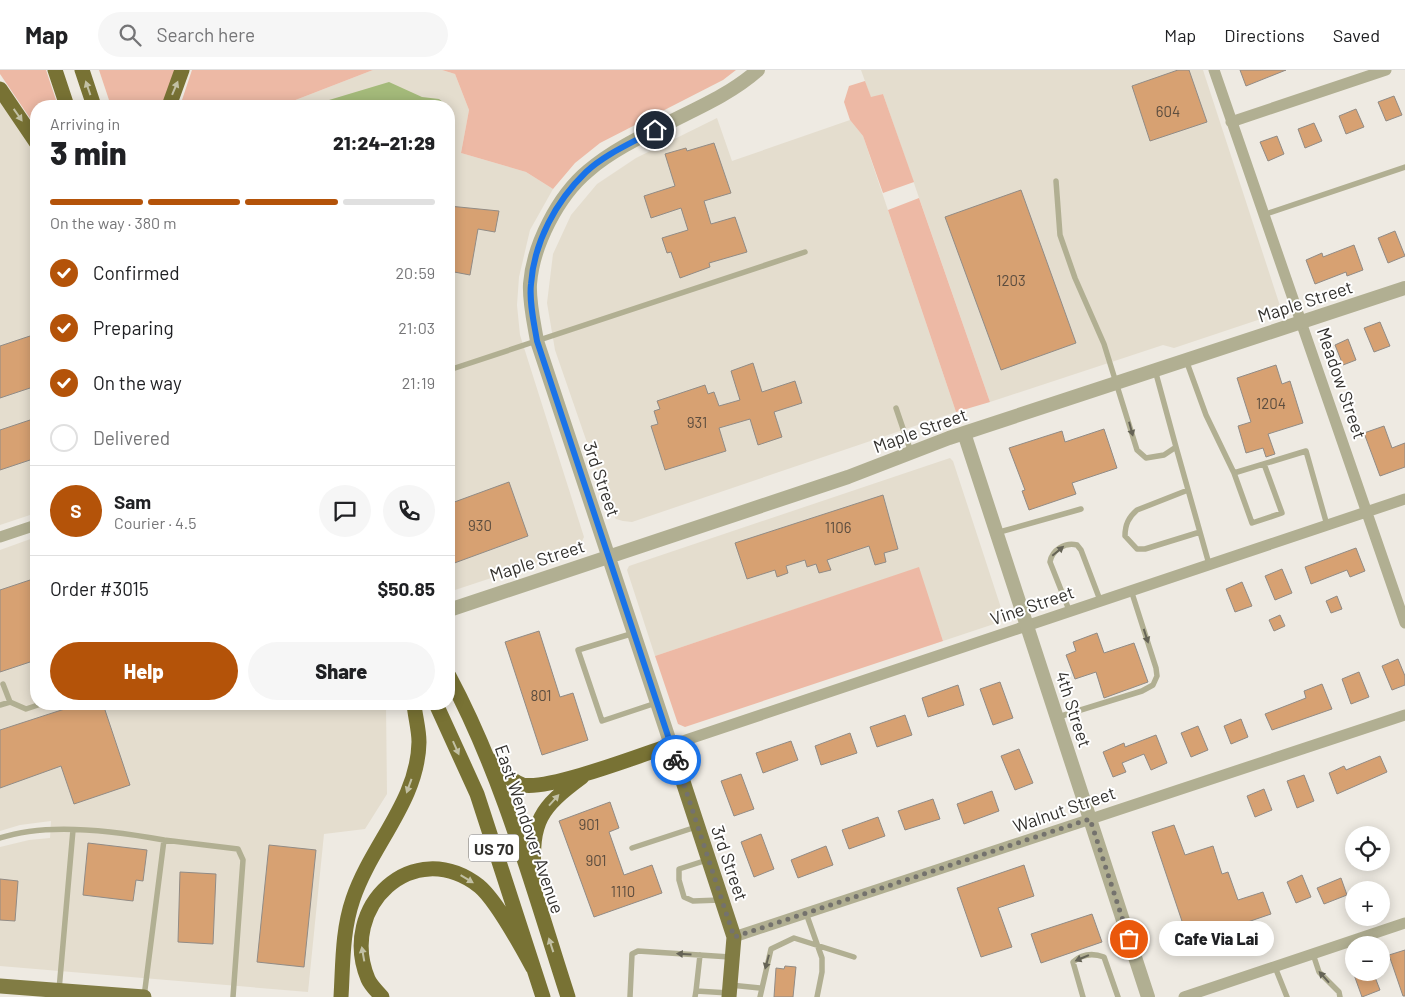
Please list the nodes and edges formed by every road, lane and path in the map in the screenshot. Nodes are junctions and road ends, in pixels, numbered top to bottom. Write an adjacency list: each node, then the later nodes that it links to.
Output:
1 (55, 70): 8 (highway)
2 (82, 70): 9 (highway, one-way to 2)
3 (182, 70): 10 (highway, one-way to 3)
4 (758, 70): 19 (street, 3rd Street)
5 (1214, 70): 11 (street, Meadow Street)
6 (1386, 70): 11 (street)
7 (0, 89): 12 (highway, one-way to 12)
8 (65, 100)
9 (92, 100)
10 (171, 100)
11 (1231, 122): 15 (street, Meadow Street)
12 (30, 133)
13 (1405, 167): 15 (lane)
14 (1056, 181): 23 (lane)
15 (1263, 214): 18 (street, Meadow Street)
16 (805, 252): 19 (lane)
17 (1405, 288): 18 (street, Maple Street)
18 (1302, 322): 20 (street, Maple Street); 33 (street, Meadow Street)
19 (537, 341): 21 (lane); 39 (street, 3rd Street)
20 (1185, 360): 22 (street, Maple Street); 29 (lane)
21 (455, 368)
22 (1155, 370): 23 (street, Maple Street); 26 (lane)
23 (1116, 382): 25 (street, Maple Street); 26 (lane, one-way to 26)
24 (896, 408): 27 (lane)
25 (964, 433): 27 (street, Maple Street); 37 (street, 4th Street)
26 (1176, 447): 30 (lane)
27 (911, 452): 39 (street, Maple Street)
28 (1264, 464): 29 (lane); 29 (lane); 34 (lane)
29 (1234, 473)
30 (1188, 490): 36 (lane); 36 (lane)
31 (1405, 499): 33 (street, Vine Street)
32 (1081, 509): 37 (lane)
33 (1368, 512): 34 (street, Vine Street); 45 (street, Meadow Street)
34 (1327, 525): 40 (street, Vine Street)
35 (30, 527): 38 (street)
36 (1200, 532): 40 (lane)
37 (996, 533): 46 (street, 4th Street)
38 (0, 537)
39 (608, 557): 43 (street, Maple Street); 47 (street, 3rd Street)
40 (1209, 564): 41 (street, Vine Street)
41 (1131, 590): 42 (street, Vine Street); 57 (lane, one-way to 57)
42 (1100, 600): 44 (street, Vine Street); 44 (lane, one-way to 42)
43 (455, 608)
44 (1069, 610): 46 (street, Vine Street)
45 (1405, 623)
46 (1026, 626): 57 (street, 4th Street); 58 (street, Vine Street)
47 (634, 633): 51 (street, 3rd Street); 51 (lane)
48 (4, 684): 50 (lane)
49 (455, 689): 59 (highway, East Wendover Avenue / US 70)
50 (10, 702): 52 (lane); 53 (lane)
51 (656, 703): 58 (street, 3rd Street)
52 (0, 705)
53 (30, 708)
54 (415, 710): 87 (highway, one-way to 87)
55 (439, 710): 79 (highway, US 70, one-way to 79)
56 (1405, 715): 61 (street, Walnut Street)
57 (1057, 718): 61 (street, 4th Street)
58 (671, 745): 60 (highway); 62 (main road, 3rd Street)
59 (487, 757): 60 (highway); 68 (highway, East Wendover Avenue / US 70)
60 (587, 773): 68 (highway, one-way to 60)
61 (1090, 819): 70 (street, Walnut Street); 96 (street, 4th Street)
62 (698, 826): 66 (lane); 67 (main road, 3rd Street)
63 (73, 830): 64 (lane); 65 (lane); 82 (lane)
64 (0, 838)
65 (164, 840): 85 (lane); 86 (lane)
66 (632, 848)
67 (709, 860): 69 (main road, 3rd Street); 69 (lane)
68 (535, 895): 90 (highway, East Wendover Avenue / US 70, one-way to 68)
69 (723, 900): 72 (main road, 3rd Street)
70 (806, 913): 72 (street, Walnut Street); 73 (lane)
71 (1405, 923): 74 (street)
72 (734, 937): 76 (main road, 3rd Street)
73 (816, 944): 77 (lane); 81 (lane, one-way to 81); 93 (lane)
74 (1313, 954): 78 (street); 99 (lane, one-way to 74)
75 (700, 955): 76 (lane); 84 (lane); 91 (lane, one-way to 91)
76 (732, 957): 83 (main road, 3rd Street)
77 (854, 957)
78 (1275, 967): 97 (street); 98 (lane)
79 (533, 968): 88 (highway, one-way to 79); 89 (highway, US 70)
80 (0, 986): 82 (main road)
81 (760, 988): 83 (lane); 92 (lane)
82 (59, 990): 85 (main road)
83 (729, 992): 84 (lane)
84 (696, 994)
85 (143, 997)
86 (233, 997)
87 (340, 997)
88 (382, 997)
89 (543, 997)
90 (568, 997)
91 (630, 997)
92 (760, 997)
93 (817, 997)
94 (1083, 997): 95 (lane, one-way to 94)
95 (1118, 997)
96 (1148, 997)
97 (1184, 997)
98 (1286, 997)
99 (1340, 997)

